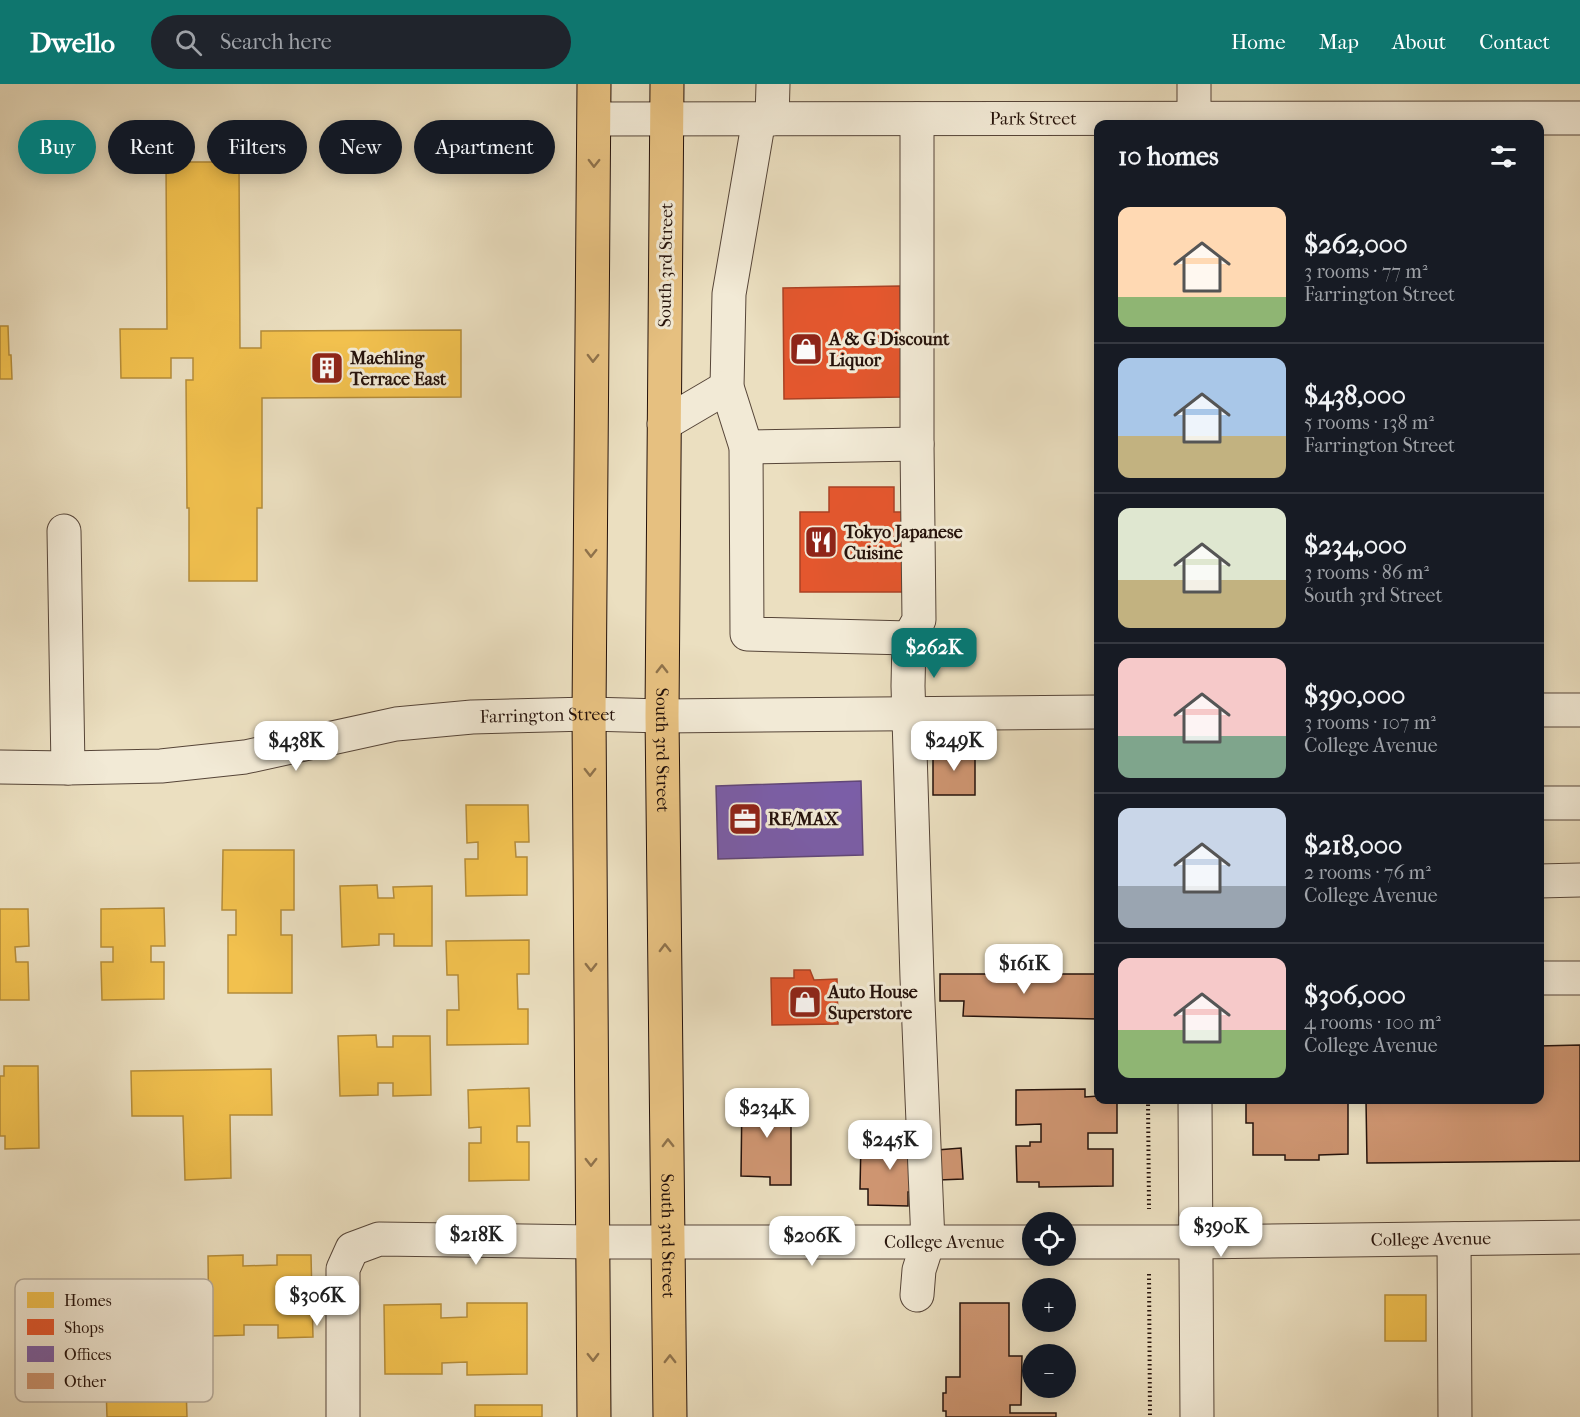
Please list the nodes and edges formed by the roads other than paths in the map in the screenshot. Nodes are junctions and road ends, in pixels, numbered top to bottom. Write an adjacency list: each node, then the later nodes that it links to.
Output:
1 (594, 84): 6 (highway)
2 (667, 84): 7 (highway, South 3rd Street)
3 (773, 84): 8 (street)
4 (1194, 84): 10 (street)
5 (1580, 118): 11 (street, Park Street)
6 (595, 119): 7 (street, Park Street); 23 (highway, one-way to 23)
7 (667, 119): 8 (street, Park Street); 14 (highway, South 3rd Street)
8 (766, 119): 9 (street, Park Street); 13 (street)
9 (917, 119): 12 (street, Park Street); 15 (street)
10 (1194, 120)
11 (1491, 120)
12 (1094, 121)
13 (726, 387): 14 (street); 16 (street)
14 (664, 424): 24 (highway, South 3rd Street, one-way to 14)
15 (917, 444): 16 (street); 18 (street)
16 (746, 447): 18 (street)
17 (64, 531): 26 (street)
18 (909, 638): 22 (street)
19 (1544, 710): 20 (street)
20 (1580, 710)
21 (1094, 712): 22 (street, Farrington Street)
22 (909, 713): 24 (street, Farrington Street); 38 (street)
23 (589, 714): 24 (street, Farrington Street); 26 (street, Farrington Street); 36 (highway, one-way to 36)
24 (662, 716): 37 (highway, South 3rd Street, one-way to 24)
25 (0, 767): 26 (street, Farrington Street)
26 (68, 768)
27 (1544, 803): 28 (street)
28 (1580, 803)
29 (1580, 880): 30 (street)
30 (1544, 881)
31 (1544, 978): 32 (street)
32 (1580, 978)
33 (1195, 1104): 41 (street)
34 (1580, 1238): 35 (street, College Avenue)
35 (1454, 1239): 41 (street, College Avenue); 47 (street)
36 (592, 1242): 37 (street, College Avenue); 43 (street, College Avenue); 44 (highway, one-way to 44)
37 (669, 1242): 38 (street, College Avenue); 45 (highway, South 3rd Street, one-way to 37)
38 (928, 1242): 39 (street, College Avenue); 42 (street)
39 (1022, 1242)
40 (1076, 1242): 41 (street, College Avenue)
41 (1196, 1242): 46 (street)
42 (917, 1295)
43 (343, 1417)
44 (594, 1417)
45 (670, 1417)
46 (1197, 1417)
47 (1455, 1417)

